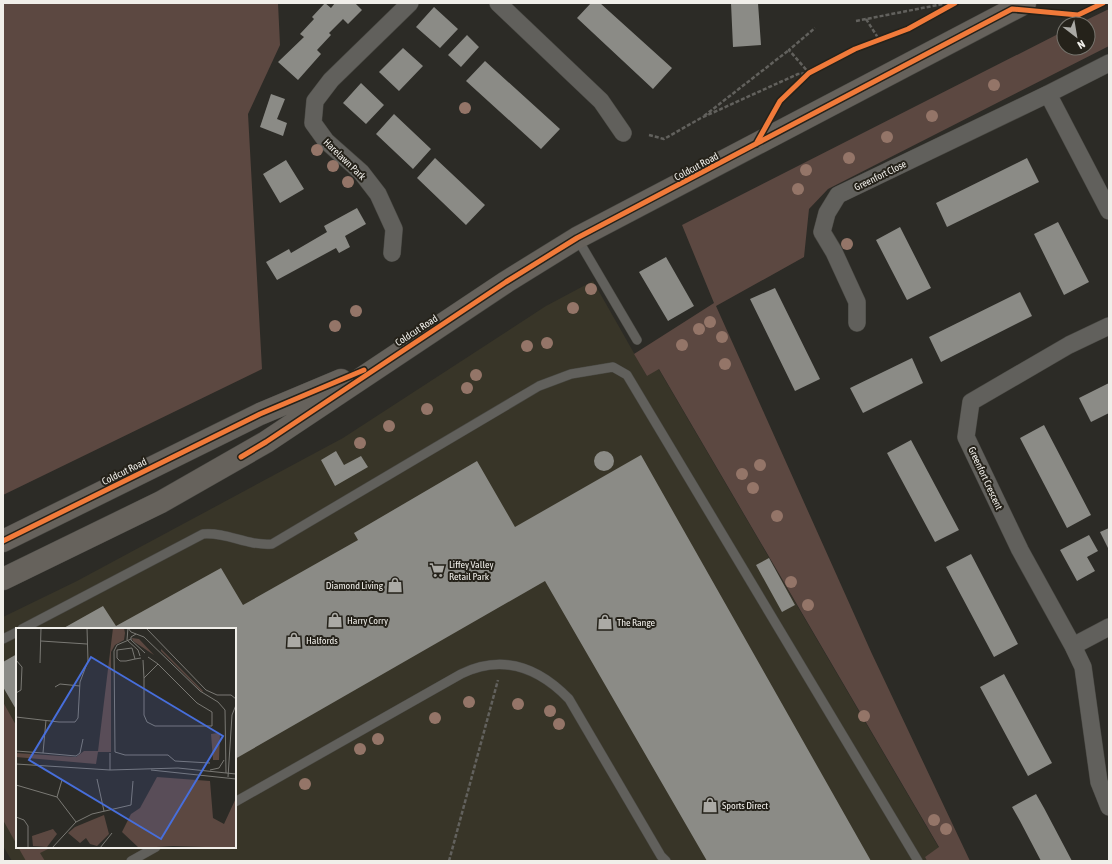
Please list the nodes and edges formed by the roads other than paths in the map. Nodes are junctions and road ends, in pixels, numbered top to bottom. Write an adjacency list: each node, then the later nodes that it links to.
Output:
1 (410, 3): 9 (street, Harelawn Park)
2 (498, 3): 6 (street)
3 (1025, 3): 8 (main road, Coldcut Road)
4 (1109, 63): 5 (street, Greenfort Close)
5 (1048, 94): 7 (street); 10 (street, Greenfort Close)
6 (623, 133)
7 (1109, 211)
8 (577, 238): 12 (lane); 13 (main road, Coldcut Road)
9 (392, 254)
10 (856, 323)
11 (1109, 326): 20 (street, Greenfort Crescent)
12 (638, 340)
13 (385, 361): 14 (main road, Coldcut Road); 15 (main road, Coldcut Road)
14 (3, 541)
15 (3, 579)
16 (1109, 627): 20 (street)
17 (24, 628): 26 (lane)
18 (16, 632): 19 (lane)
19 (3, 639)
20 (1073, 646): 22 (street, Greenfort Crescent)
21 (236, 801): 25 (lane)
22 (1109, 807)
23 (154, 848): 24 (lane)
24 (131, 861)
25 (666, 861)
26 (918, 861)

